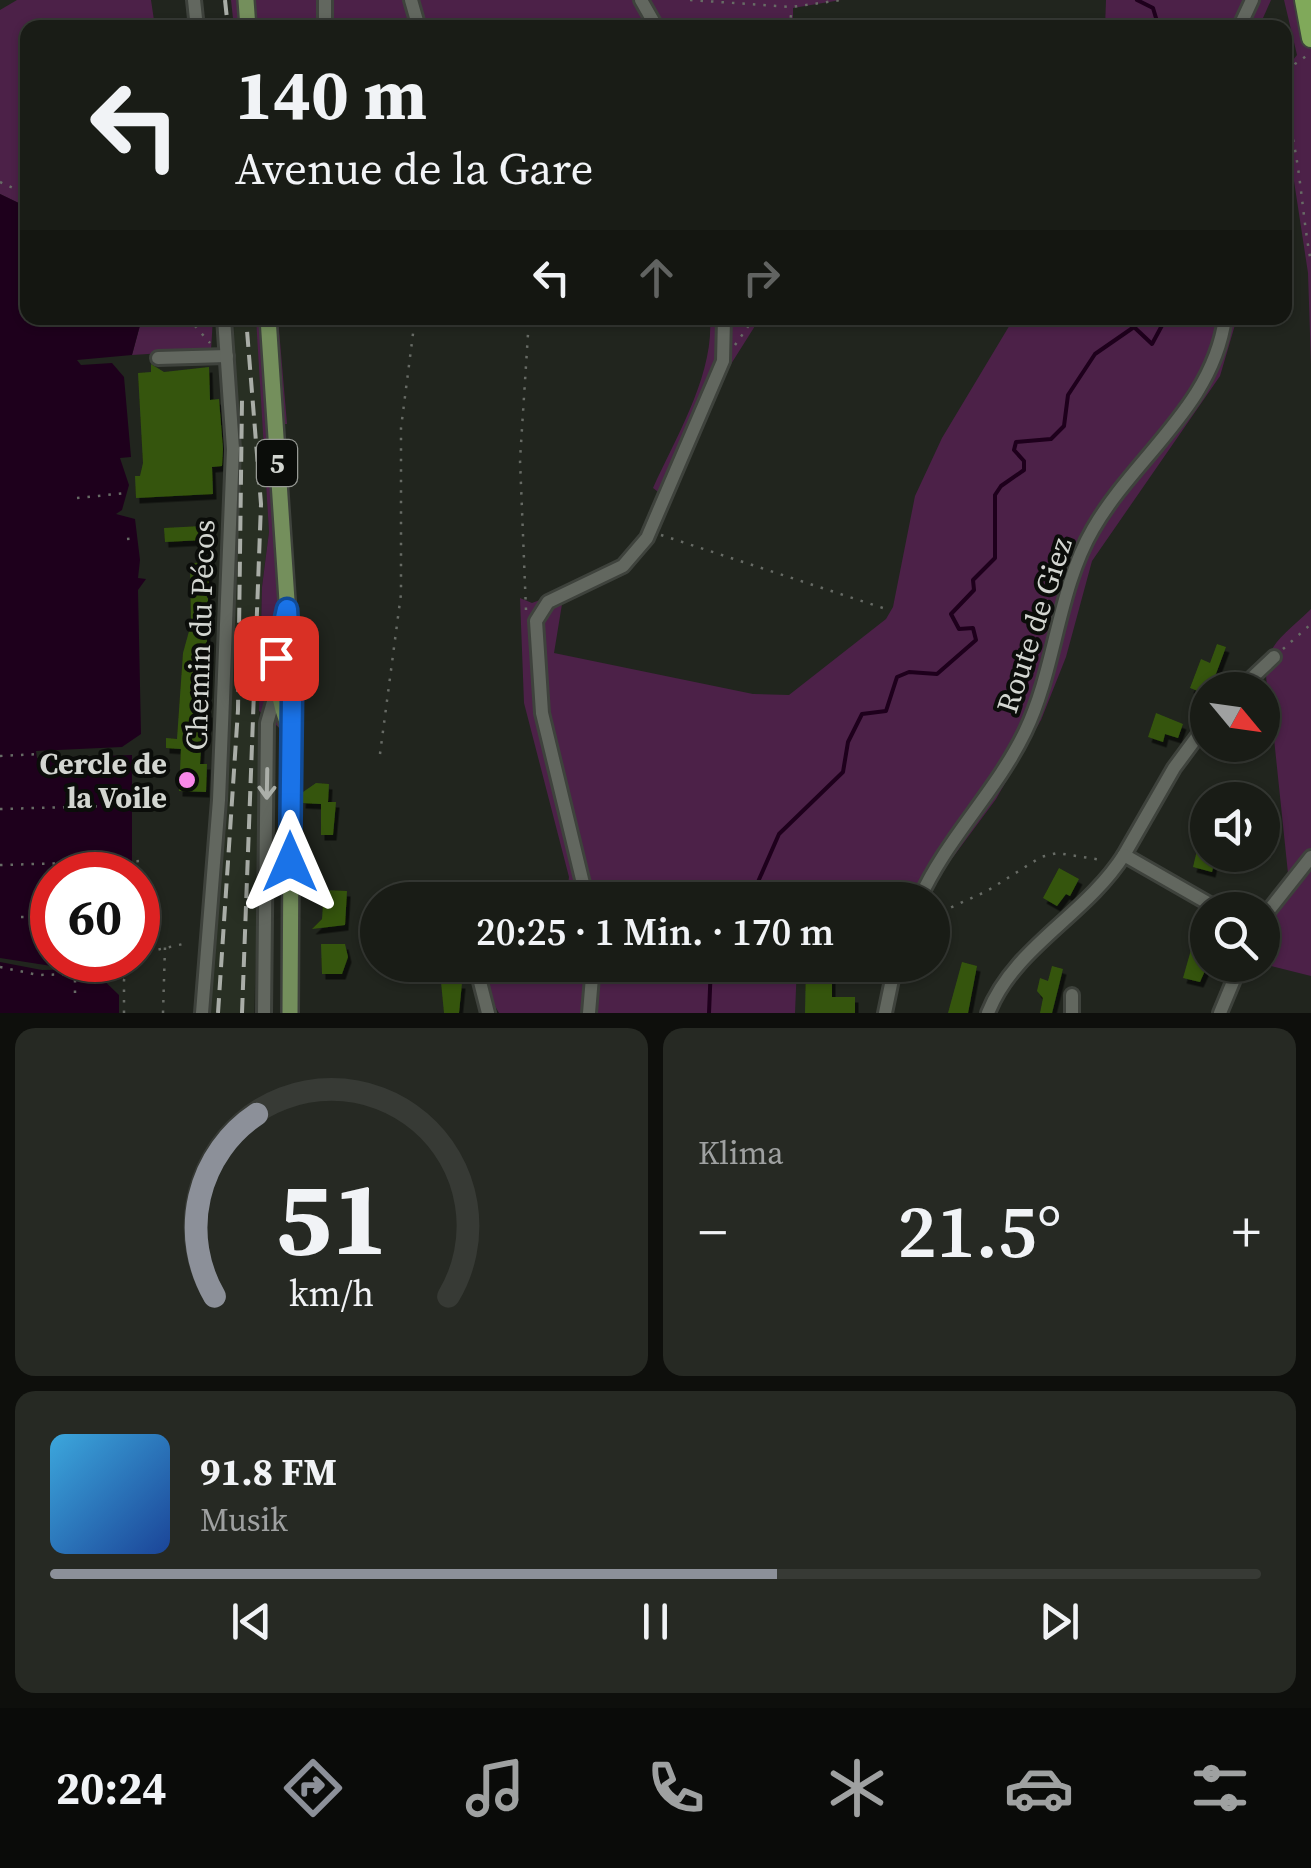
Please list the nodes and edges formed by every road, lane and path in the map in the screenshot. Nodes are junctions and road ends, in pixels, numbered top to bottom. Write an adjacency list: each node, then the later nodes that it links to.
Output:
1 (690, 0): 4 (path)
2 (841, 0): 4 (path)
3 (1304, 0): 6 (highway)
4 (792, 8): 5 (path)
5 (790, 20)
6 (1311, 38)
7 (1311, 52): 8 (path)
8 (1292, 71)
9 (1292, 129): 10 (path)
10 (1311, 262)
11 (195, 325): 18 (path)
12 (224, 325): 18 (street, Chemin du Pécos)
13 (268, 325): 30 (main road, 5)
14 (414, 325): 33 (path)
15 (724, 325): 20 (street)
16 (749, 325): 20 (path)
17 (1223, 325): 42 (street, Route de Giez)
18 (224, 356): 19 (street); 61 (street, Chemin du Pécos)
19 (158, 358)
20 (724, 361): 23 (street)
21 (128, 493): 22 (path)
22 (77, 498)
23 (650, 530): 26 (path); 41 (street)
24 (137, 538): 25 (path)
25 (128, 539)
26 (886, 609)
27 (1311, 624): 28 (path)
28 (1274, 657): 29 (street)
29 (1258, 672)
30 (282, 679): 62 (street, one-way to 62); 63 (main road, 5)
31 (1190, 746): 38 (street)
32 (40, 754): 34 (path)
33 (380, 754)
34 (0, 756)
35 (144, 805): 36 (path)
36 (0, 810)
37 (1311, 858): 44 (street)
38 (1121, 859): 43 (street); 45 (path); 67 (street)
39 (0, 864): 40 (path)
40 (30, 864)
41 (583, 882)
42 (928, 882)
43 (1190, 895)
44 (1280, 897)
45 (950, 908)
46 (30, 917): 47 (path)
47 (21, 918)
48 (182, 944): 49 (path)
49 (166, 948): 50 (path); 60 (path)
50 (160, 949)
51 (0, 966): 57 (path)
52 (124, 982): 59 (path)
53 (480, 982): 64 (street)
54 (591, 982): 65 (street)
55 (891, 982): 66 (street)
56 (1233, 982): 69 (street)
57 (75, 993)
58 (1072, 995): 68 (street)
59 (124, 1013)
60 (164, 1013)
61 (202, 1013)
62 (264, 1013)
63 (290, 1013)
64 (488, 1013)
65 (589, 1013)
66 (885, 1013)
67 (988, 1013)
68 (1072, 1013)
69 (1220, 1013)

